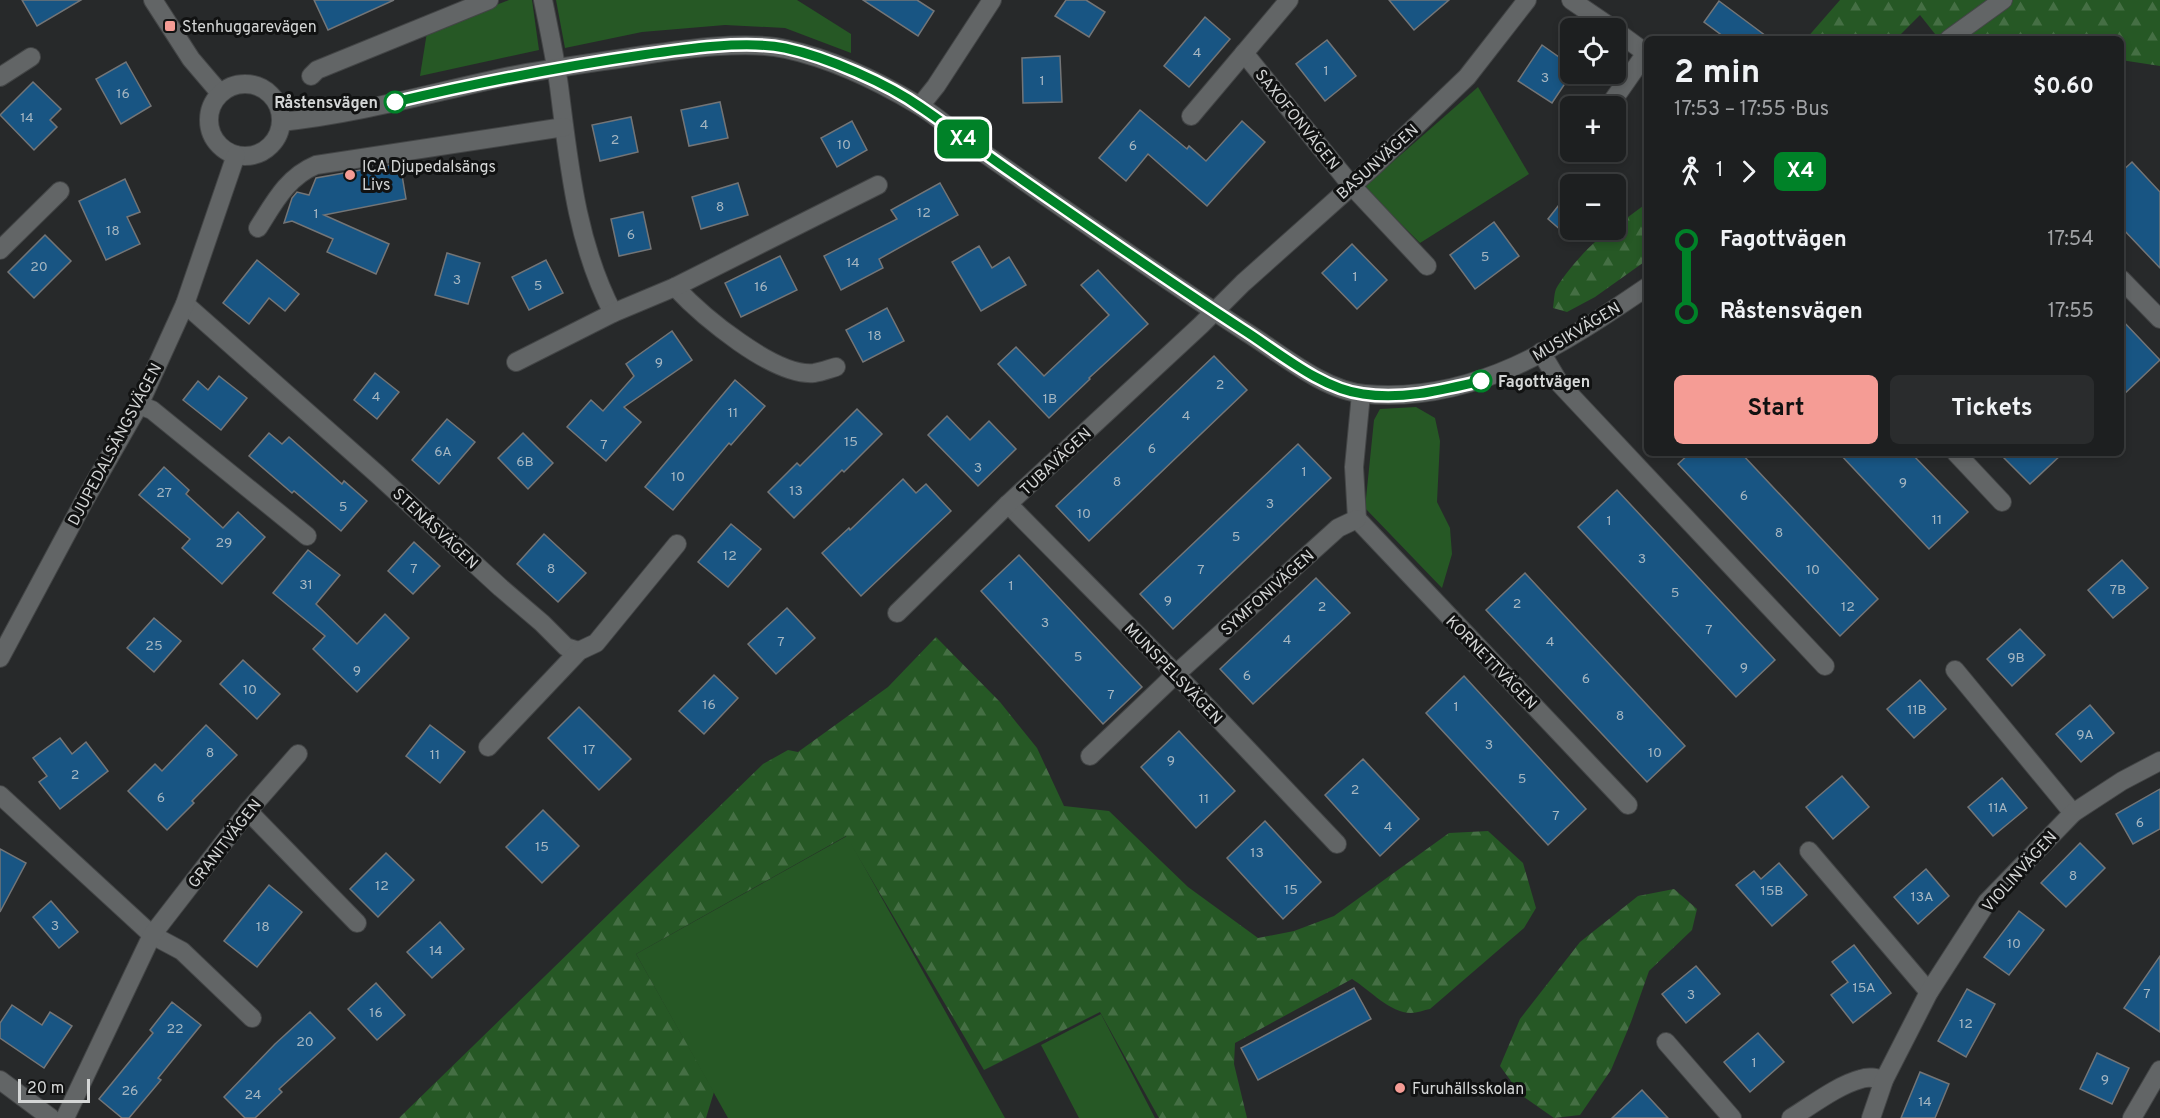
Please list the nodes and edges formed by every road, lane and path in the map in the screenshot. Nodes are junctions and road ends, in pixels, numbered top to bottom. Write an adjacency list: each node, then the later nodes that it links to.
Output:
1 (153, 0): 20 (street)
2 (489, 0): 17 (street)
3 (543, 0): 16 (street)
4 (992, 0): 21 (street)
5 (1289, 0): 13 (street)
6 (1527, 0): 27 (street, BASUNVÄGEN)
7 (1571, 0): 9 (street)
8 (2003, 0): 10 (street)
9 (1597, 18)
10 (1953, 36)
11 (1626, 38): 12 (street)
12 (1644, 52)
13 (1244, 53): 22 (street); 27 (street, SAXOFONVÄGEN)
14 (1644, 56): 19 (street)
15 (31, 57): 18 (street)
16 (556, 69): 21 (street, MUSIKVÄGEN); 23 (street, MUSIKVÄGEN); 24 (street)
17 (310, 76)
18 (0, 77)
19 (1626, 82)
20 (220, 93): 23 (street); 25 (street)
21 (920, 106): 36 (street, MUSIKVÄGEN)
22 (1191, 116)
23 (281, 122): 25 (street)
24 (564, 128): 29 (street); 37 (street)
25 (236, 155): 35 (street, DJUPEDALSÄNGSVÄGEN)
26 (878, 184): 33 (street)
27 (1351, 185): 31 (street, SAXOFONVÄGEN); 36 (street, BASUNVÄGEN)
28 (60, 191): 30 (street)
29 (258, 228)
30 (0, 250)
31 (1427, 266)
32 (2124, 282): 38 (street)
33 (675, 287): 37 (street); 41 (street)
34 (1644, 289): 39 (street, MUSIKVÄGEN)
35 (185, 304): 43 (street, DJUPEDALSÄNGSVÄGEN); 51 (street, STENÅSVÄGEN)
36 (1215, 312): 42 (street, MUSIKVÄGEN); 46 (street, TUBAVÄGEN)
37 (613, 313): 40 (street)
38 (2160, 319)
39 (1541, 352): 42 (street, MUSIKVÄGEN); 53 (street)
40 (516, 362)
41 (836, 367)
42 (1361, 394): 47 (street)
43 (139, 405): 48 (street); 52 (street, DJUPEDALSÄNGSVÄGEN)
44 (1959, 456): 45 (street)
45 (2002, 502)
46 (1008, 504): 50 (street, TUBAVÄGEN); 55 (street, MUNSPELSVÄGEN)
47 (1357, 519): 55 (street, SYMFONIVÄGEN); 61 (street, KORNETTVÄGEN)
48 (307, 536)
49 (677, 544): 51 (street)
50 (897, 613)
51 (579, 651): 56 (street)
52 (0, 658)
53 (1825, 666)
54 (1955, 670): 63 (street)
55 (1176, 674): 58 (street, SYMFONIVÄGEN); 64 (street, MUNSPELSVÄGEN)
56 (488, 747)
57 (298, 754): 62 (street, GRANITVÄGEN)
58 (1090, 756)
59 (2160, 761): 63 (street, VIOLINVÄGEN)
60 (0, 795): 67 (street)
61 (1628, 805)
62 (248, 811): 66 (street); 67 (street, GRANITVÄGEN)
63 (2073, 813): 68 (street, VIOLINVÄGEN)
64 (1337, 844)
65 (1809, 851): 68 (street)
66 (357, 923)
67 (152, 935): 69 (street); 76 (street, GRANITVÄGEN)
68 (1929, 992): 73 (street, VIOLINVÄGEN)
69 (252, 1018)
70 (1666, 1042): 77 (street)
71 (2160, 1070): 74 (street)
72 (0, 1080): 75 (street)
73 (1884, 1080): 78 (street); 79 (street, VIOLINVÄGEN)
74 (2135, 1116)
75 (51, 1118)
76 (65, 1118)
77 (1732, 1118)
78 (1791, 1118)
79 (1871, 1118)

